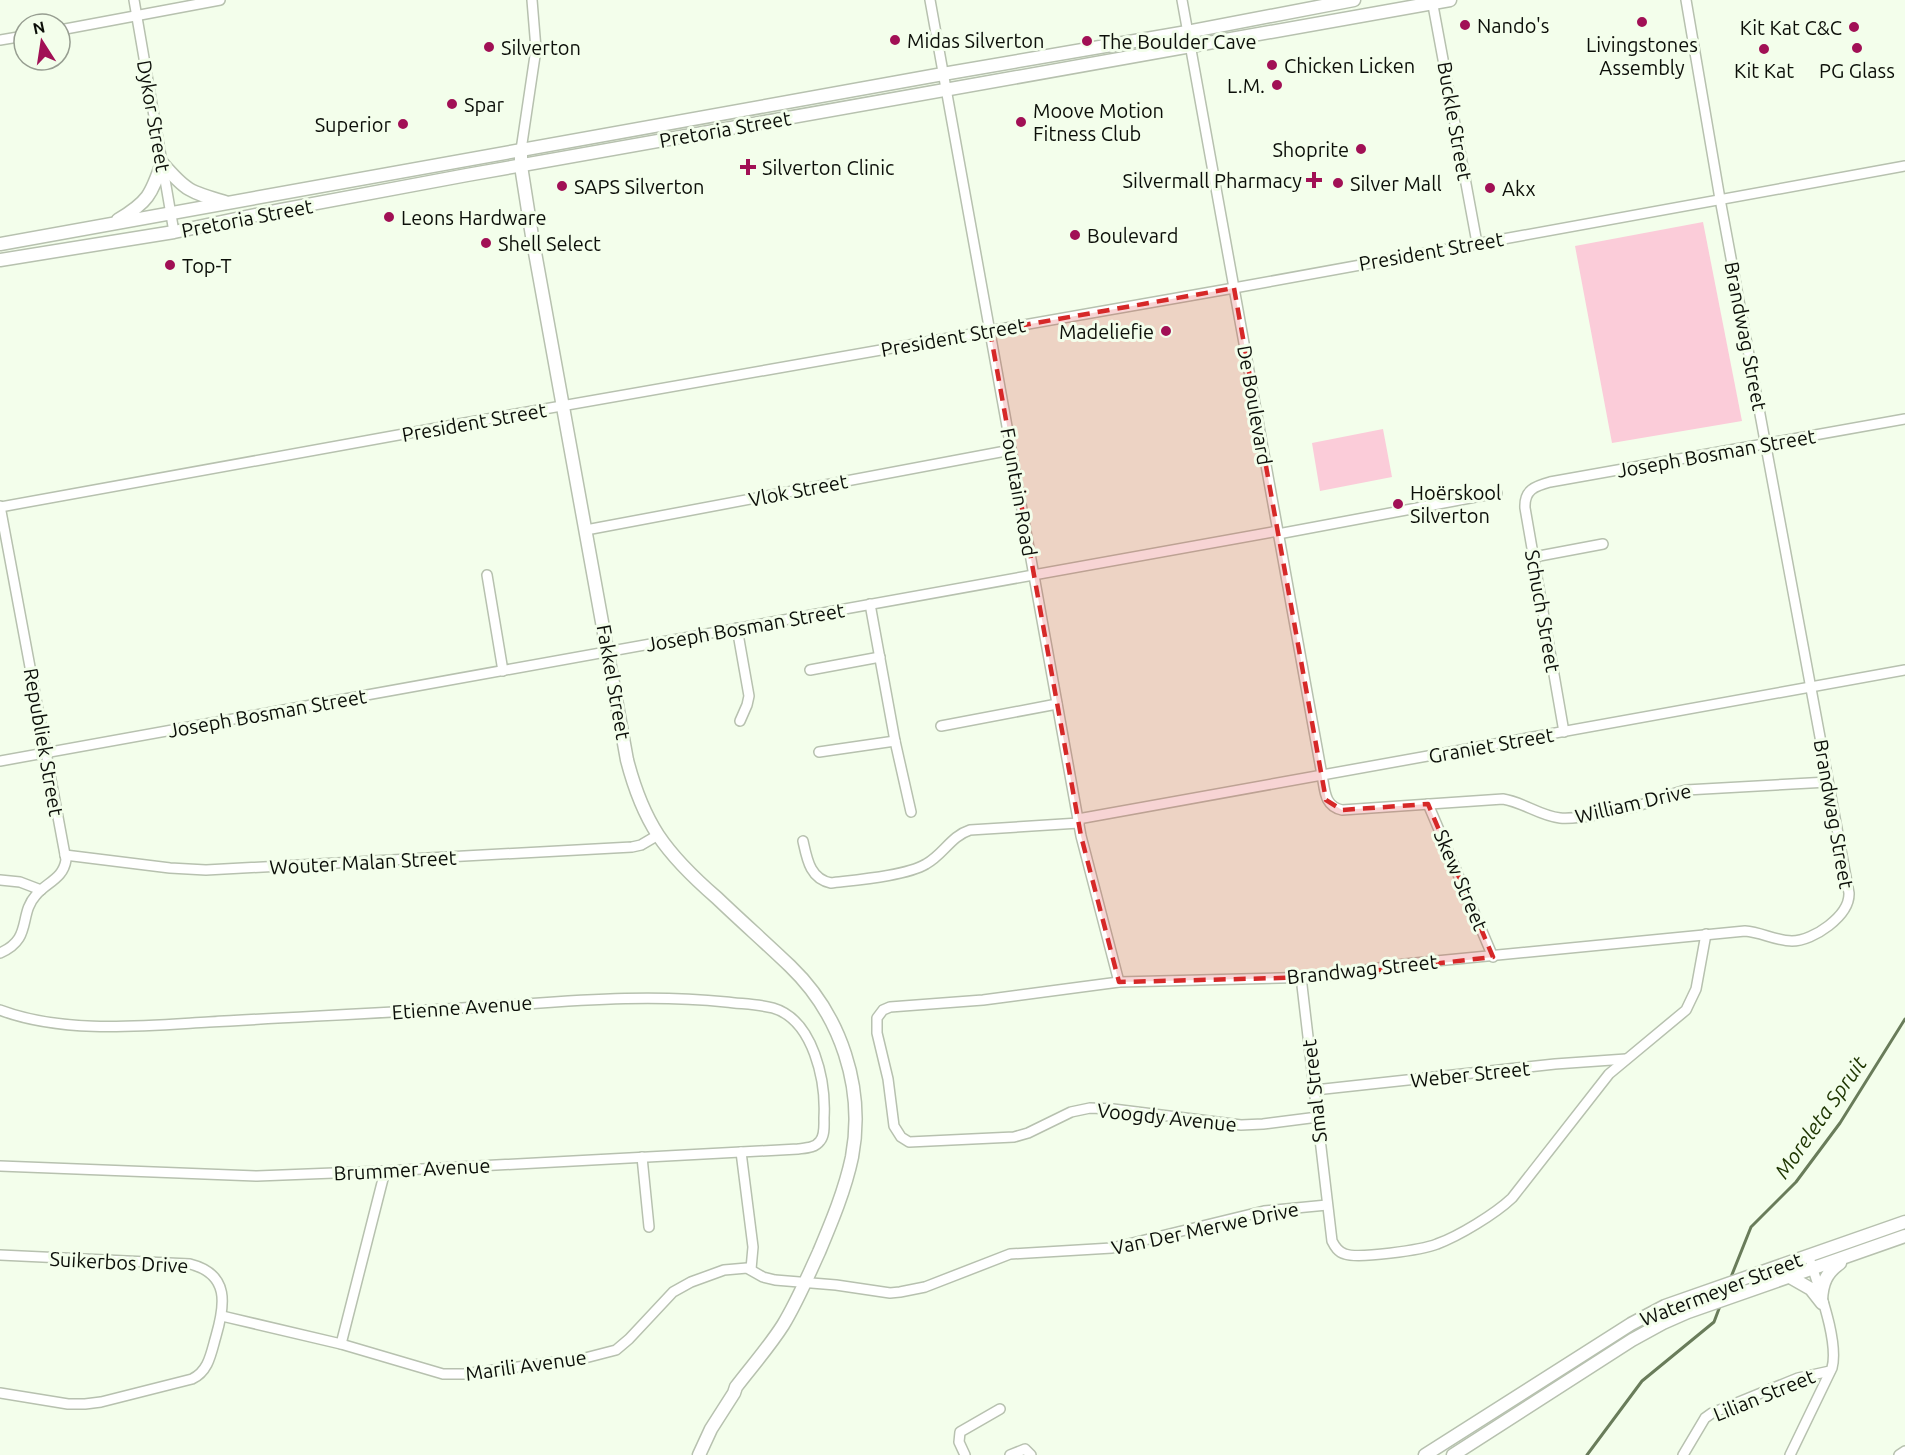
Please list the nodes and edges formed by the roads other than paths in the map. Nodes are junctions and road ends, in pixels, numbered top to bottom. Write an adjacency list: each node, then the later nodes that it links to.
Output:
1 (134, 0): 10 (street, Dykor Street)
2 (220, 0): 10 (street)
3 (532, 0): 16 (street, Fakkel Street)
4 (930, 0): 14 (street, Fountain Road)
5 (1182, 0): 12 (street, De Boulevard)
6 (1354, 0): 12 (main road, Pretoria Street)
7 (1450, 0): 9 (main road, Pretoria Street)
8 (1686, 0): 20 (street, Brandwag Street)
9 (1432, 2): 13 (main road, Pretoria Street); 25 (street, Buckle Street)
10 (137, 16): 11 (street); 17 (street, Dykor Street)
11 (72, 28)
12 (1187, 32): 13 (street, De Boulevard); 14 (main road, Pretoria Street)
13 (1190, 47): 15 (main road, Pretoria Street); 28 (street, De Boulevard)
14 (944, 74): 15 (street, Fountain Road); 16 (main road, Pretoria Street)
15 (946, 89): 18 (main road, Pretoria Street); 29 (street, Fountain Road)
16 (521, 150): 18 (main road, Fakkel Street); 21 (main road, Pretoria Street)
17 (162, 163): 21 (main road); 22 (street, Dykor Street); 23 (main road)
18 (521, 166): 24 (main road, Pretoria Street); 30 (main road, Fakkel Street)
19 (1905, 166): 20 (street, President Street)
20 (1720, 199): 25 (street, President Street); 32 (street, Brandwag Street)
21 (230, 203): 22 (main road, Pretoria Street)
22 (171, 213): 23 (main road, Pretoria Street); 24 (street, Dykor Street)
23 (111, 224): 26 (main road, Pretoria Street)
24 (174, 232): 27 (main road, Pretoria Street)
25 (1477, 243): 28 (street, President Street)
26 (0, 244)
27 (0, 260)
28 (1234, 288): 29 (street, President Street); 38 (street, De Boulevard)
29 (990, 331): 30 (street, President Street); 33 (street, Fountain Road)
30 (563, 406): 36 (street, President Street); 37 (main road, Fakkel Street)
31 (1905, 419): 32 (street, Joseph Bosman Street)
32 (1767, 444): 34 (street, Joseph Bosman Street); 50 (street, Brandwag Street)
33 (1011, 450): 37 (street, Vlok Street); 42 (street, Fountain Road)
34 (1529, 491): 40 (street, Schuch Street)
35 (1497, 493): 38 (street, Joseph Bosman Street)
36 (0, 507): 57 (street, Republiek Street)
37 (585, 530): 45 (main road, Fakkel Street)
38 (1278, 533): 42 (street, Joseph Bosman Street); 59 (street, De Boulevard)
39 (1602, 544): 40 (street)
40 (1534, 557): 54 (street, Schuch Street)
41 (486, 575): 49 (street)
42 (1034, 575): 43 (street, Joseph Bosman Street); 51 (street, Fountain Road)
43 (870, 604): 44 (street, Joseph Bosman Street); 46 (street)
44 (737, 628): 45 (street, Joseph Bosman Street); 52 (street)
45 (608, 652): 49 (street, Joseph Bosman Street); 65 (main road, Fakkel Street)
46 (880, 657): 47 (street); 55 (street)
47 (810, 670)
48 (1905, 670): 50 (street, Graniet Street)
49 (503, 671): 57 (street, Joseph Bosman Street)
50 (1810, 687): 54 (street, Graniet Street); 60 (street, Brandwag Street)
51 (1057, 704): 53 (street); 64 (street, Fountain Road)
52 (740, 721)
53 (941, 726)
54 (1564, 732): 59 (street, Graniet Street)
55 (895, 741): 56 (street); 63 (street)
56 (819, 752)
57 (46, 753): 58 (street, Joseph Bosman Street); 67 (street, Republiek Street)
58 (0, 761)
59 (1322, 775): 62 (street, De Boulevard); 64 (street, Graniet Street)
60 (1828, 782): 61 (street, William Drive); 70 (street, Brandwag Street)
61 (1428, 804): 62 (street, William Drive); 72 (street, Skew Street)
62 (1334, 807)
63 (911, 812)
64 (1078, 821): 66 (street, Graniet Street); 74 (street, Fountain Road)
65 (658, 835): 67 (street, Wouter Malan Street); 95 (main road, Fakkel Street)
66 (803, 841)
67 (65, 855): 69 (street)
68 (0, 880): 69 (street)
69 (41, 890): 71 (street)
70 (1706, 934): 72 (street, Brandwag Street); 77 (street, Van Der Merwe Drive)
71 (0, 953)
72 (1493, 957): 73 (street, Brandwag Street)
73 (1301, 977): 74 (street, Brandwag Street); 78 (street, Smal Street)
74 (1119, 982): 76 (street, Brandwag Street)
75 (0, 1010): 80 (street, Etienne Avenue)
76 (880, 1013): 79 (street, Voogdy Avenue)
77 (1626, 1059): 78 (street, Weber Street); 85 (street, Van Der Merwe Drive)
78 (1315, 1090): 79 (street, Smal Street)
79 (1318, 1117): 85 (street, Smal Street)
80 (822, 1139): 81 (street, Brummer Avenue)
81 (741, 1152): 82 (street, Brummer Avenue); 92 (street)
82 (642, 1157): 84 (street, Brummer Avenue); 87 (street)
83 (0, 1166): 84 (street, Brummer Avenue)
84 (385, 1171): 98 (street)
85 (1327, 1205): 95 (street, Van Der Merwe Drive)
86 (1905, 1222): 90 (main road, Watermeyer Street)
87 (649, 1227)
88 (1905, 1236): 91 (main road, Watermeyer Street)
89 (0, 1255): 97 (street, Suikerbos Drive)
90 (1809, 1256): 93 (street); 109 (main road, Watermeyer Street)
91 (1851, 1256): 93 (main road, Watermeyer Street); 96 (main road)
92 (751, 1269): 95 (street, Marili Avenue); 98 (street, Marili Avenue)
93 (1813, 1269): 94 (main road, Watermeyer Street); 96 (street)
94 (1790, 1277): 96 (main road); 110 (main road, Watermeyer Street)
95 (805, 1283): 100 (main road, Fakkel Street)
96 (1822, 1302): 99 (street)
97 (222, 1316): 98 (street, Marili Avenue); 101 (street, Suikerbos Drive)
98 (341, 1344)
99 (1830, 1371): 111 (street, Lilian Street); 112 (street)
100 (736, 1387): 104 (main road); 105 (main road)
101 (0, 1393)
102 (1000, 1409): 106 (street)
103 (1905, 1451): 113 (street)
104 (692, 1455)
105 (699, 1455)
106 (965, 1455)
107 (1010, 1455): 108 (street)
108 (1031, 1455)
109 (1425, 1455)
110 (1453, 1455)
111 (1683, 1455)
112 (1790, 1455)
113 (1899, 1455)

